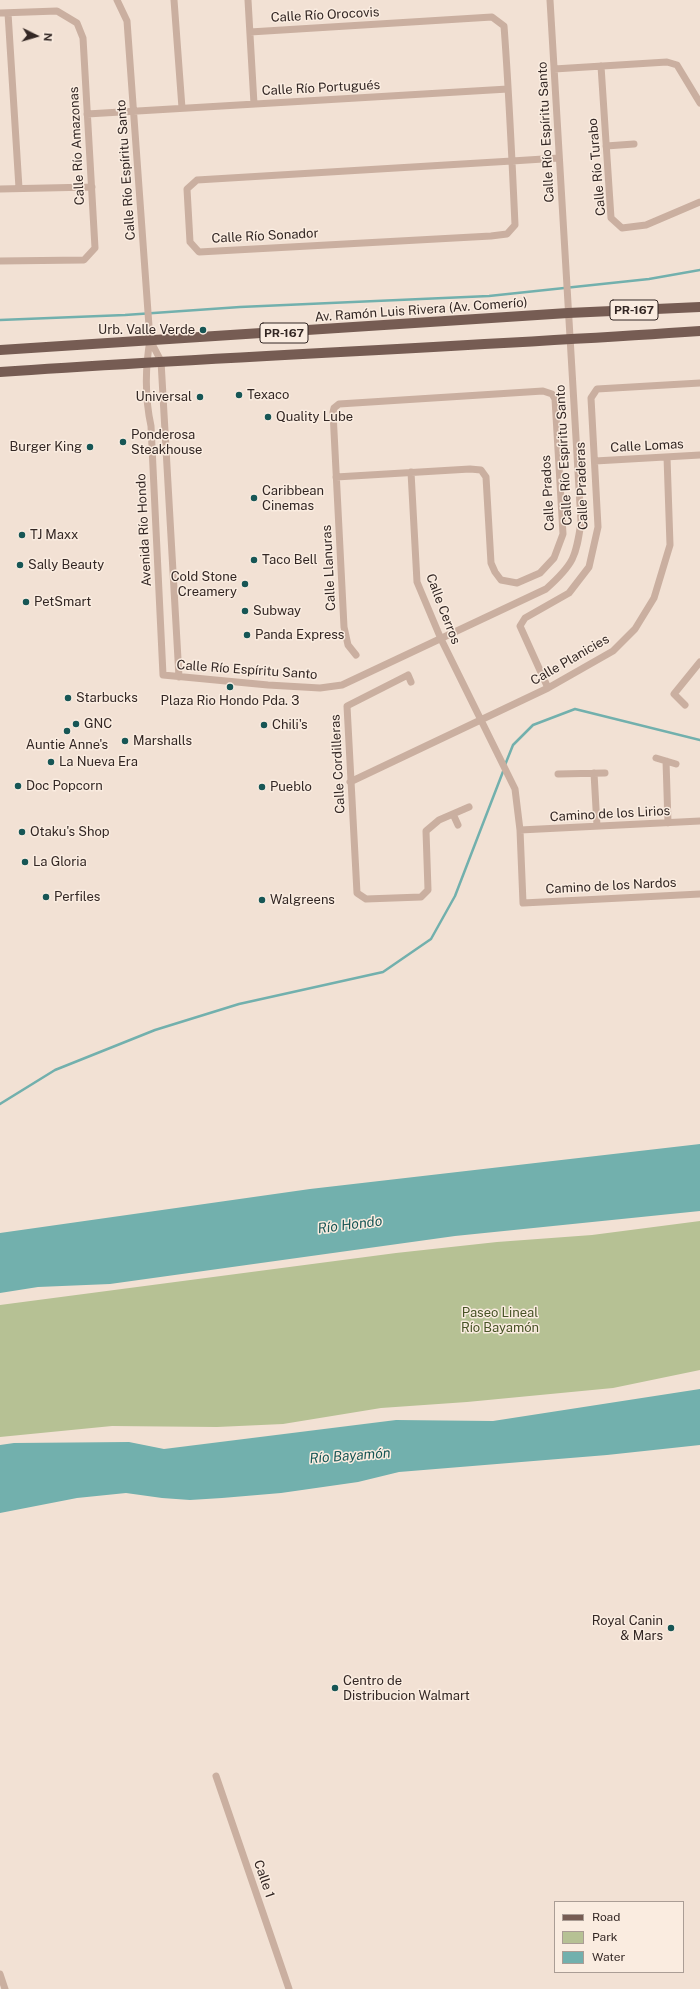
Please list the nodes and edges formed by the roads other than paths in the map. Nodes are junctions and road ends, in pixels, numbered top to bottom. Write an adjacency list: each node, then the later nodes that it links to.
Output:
1 (117, 0): 14 (street, Calle Río Espíritu Santo)
2 (174, 0): 13 (street)
3 (248, 0): 7 (street)
4 (550, 0): 9 (street, Calle Río Espíritu Santo)
5 (0, 13): 6 (street, Calle Río Amazonas)
6 (8, 13): 15 (street, Calle Río Amazonas); 21 (street)
7 (250, 32): 10 (street, Calle Río Orocovis); 12 (street)
8 (601, 66): 9 (street); 11 (street); 17 (street, Calle Río Turabo)
9 (554, 69): 18 (street, Calle Río Espíritu Santo)
10 (508, 89): 12 (street, Calle Río Portugués); 19 (street, Calle Río Orocovis)
11 (700, 103)
12 (254, 104): 13 (street, Calle Río Portugués)
13 (182, 108): 14 (street, Calle Río Portugués)
14 (134, 111): 15 (street, Calle Río Portugués); 28 (street, Calle Río Espíritu Santo)
15 (87, 114): 20 (street, Calle Río Amazonas)
16 (634, 144): 17 (street)
17 (606, 146): 23 (street, Calle Río Turabo)
18 (560, 158): 19 (street, Calle Río Sonador); 26 (street, Calle Río Espíritu Santo)
19 (512, 161): 19 (street, Calle Río Sonador)
20 (92, 187): 21 (street); 24 (street, Calle Río Amazonas)
21 (18, 188): 22 (street)
22 (0, 189)
23 (700, 202)
24 (0, 261)
25 (700, 307): 26 (main road, Av. Ramón Luis Rivera (Av. Comerío) / PR-167)
26 (568, 313): 28 (main road, Av. Ramón Luis Rivera (Av. Comerío) / PR-167); 29 (street, Calle Río Espíritu Santo)
27 (700, 331): 29 (main road, PR-167)
28 (150, 340): 30 (main road, Av. Ramón Luis Rivera (Av. Comerío) / PR-167); 31 (street, Avenida Río Hondo); 32 (street, Avenida Río Hondo)
29 (570, 340): 31 (main road, PR-167); 40 (street, Calle Río Espíritu Santo)
30 (0, 350)
31 (161, 361): 32 (main road, PR-167); 44 (street, Avenida Río Hondo)
32 (146, 362): 33 (main road, PR-167); 43 (street, Avenida Río Hondo)
33 (0, 372)
34 (700, 383): 37 (street, Calle Praderas)
35 (700, 455): 36 (street, Calle Lomas)
36 (667, 457): 37 (street, Calle Lomas); 46 (street, Calle Planicies)
37 (594, 461): 46 (street, Calle Praderas)
38 (411, 472): 39 (street, Calle Prados); 39 (street, Calle Prados); 40 (street, Calle Cerros)
39 (336, 477): 41 (street, Calle Llanuras)
40 (441, 639): 44 (street, Calle Río Espíritu Santo); 48 (street, Calle Cerros)
41 (356, 655)
42 (700, 662): 47 (street)
43 (163, 675): 44 (street, Calle Río Espíritu Santo)
44 (179, 677)
45 (411, 682): 55 (street, Calle Cordilleras)
46 (548, 688): 48 (street, Calle Planicies)
47 (685, 705)
48 (481, 722): 55 (street, Calle Planicies); 62 (street, Calle Cerros)
49 (656, 758): 50 (street)
50 (666, 761): 51 (street); 59 (street)
51 (676, 764)
52 (594, 773): 53 (street); 54 (street); 61 (street)
53 (605, 773)
54 (558, 774)
55 (350, 782): 57 (street, Calle Cordilleras)
56 (469, 807): 57 (street)
57 (453, 814): 60 (street)
58 (700, 821): 59 (street, Camino de los Lirios)
59 (668, 823): 61 (street, Camino de los Lirios)
60 (458, 825)
61 (596, 826): 62 (street, Camino de los Lirios)
62 (520, 830): 64 (street, Calle Cerros)
63 (700, 894): 64 (street, Camino de los Nardos)
64 (523, 903)
65 (216, 1776): 68 (street, Calle 1)
66 (0, 1974): 67 (street)
67 (5, 1989)
68 (289, 1989)

